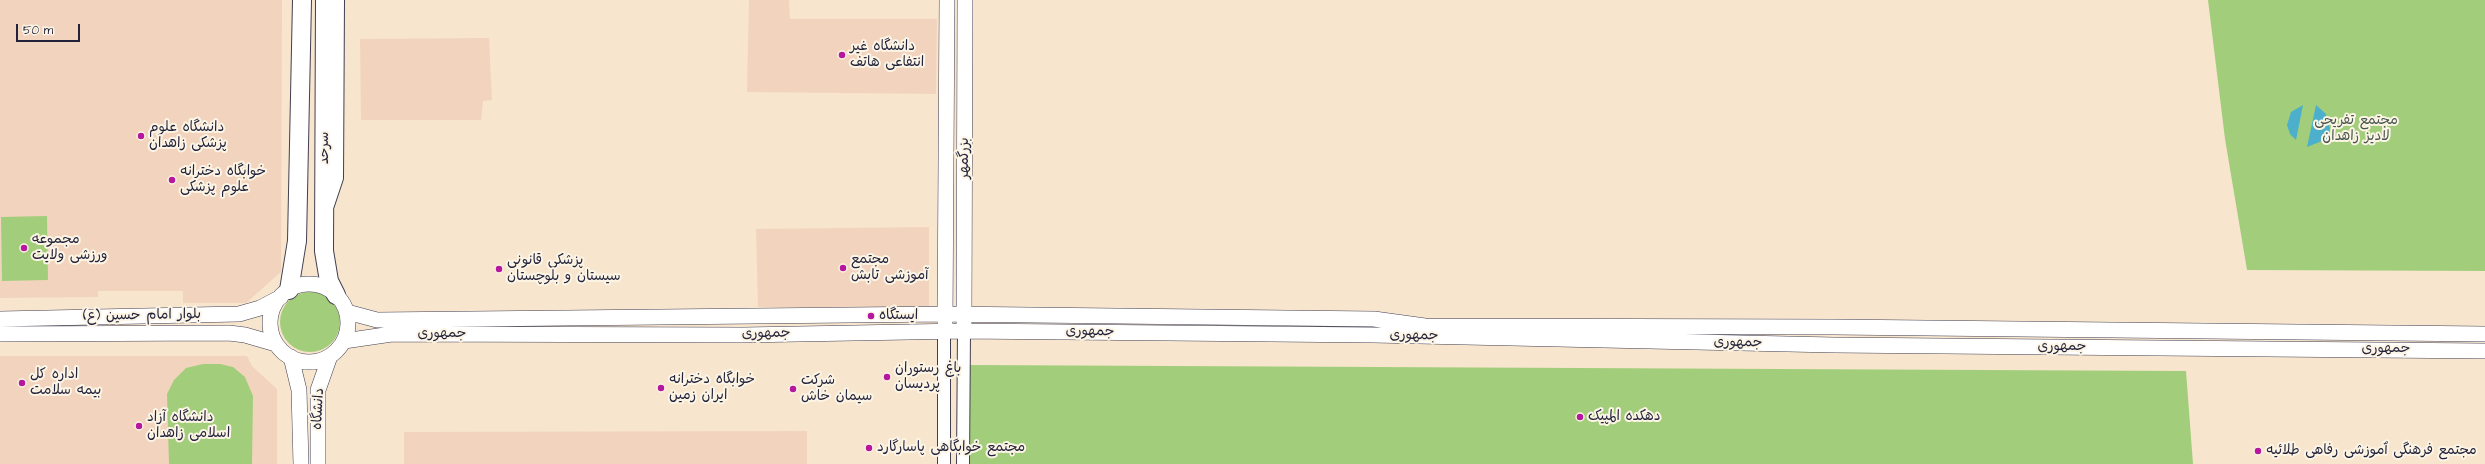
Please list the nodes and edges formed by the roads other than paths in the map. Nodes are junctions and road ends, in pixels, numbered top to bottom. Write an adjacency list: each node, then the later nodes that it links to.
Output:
1 (302, 0): 9 (highway, سرحد)
2 (325, 0): 8 (highway, سرحد)
3 (338, 0): 8 (street)
4 (947, 0): 6 (main road, بزرگمهر)
5 (965, 0): 7 (main road, بزرگمهر)
6 (946, 120): 7 (main road); 12 (main road, بزرگمهر)
7 (965, 120): 13 (main road, بزرگمهر)
8 (325, 216): 10 (highway, سرحد)
9 (285, 293): 10 (main road); 16 (main road, بلوار امام حسین (ع)); 24 (main road)
10 (336, 295): 11 (main road)
11 (347, 312): 14 (main road, جمهوری); 23 (main road)
12 (945, 314): 13 (main road, جمهوری); 14 (main road, جمهوری); 19 (main road, بزرگمهر)
13 (964, 315): 15 (main road, جمهوری); 18 (main road, بزرگمهر)
14 (744, 318): 21 (main road)
15 (1374, 319): 17 (main road, جمهوری); 22 (main road)
16 (5, 326): 24 (main road, بلوار امام حسین (ع))
17 (1834, 327): 20 (main road, جمهوری); 25 (main road)
18 (964, 331): 19 (main road, جمهوری); 22 (main road, جمهوری); 32 (street)
19 (944, 332): 21 (main road, جمهوری); 31 (street)
20 (2485, 334)
21 (743, 335): 23 (main road, جمهوری)
22 (1373, 335): 25 (main road, جمهوری)
23 (344, 341): 27 (main road)
24 (276, 344): 28 (main road)
25 (1834, 345): 26 (main road, جمهوری)
26 (2485, 351)
27 (330, 356): 28 (main road); 30 (main road, دانشگاه)
28 (291, 357): 29 (main road, دانشگاه)
29 (301, 464)
30 (318, 464)
31 (944, 464)
32 (962, 464)

